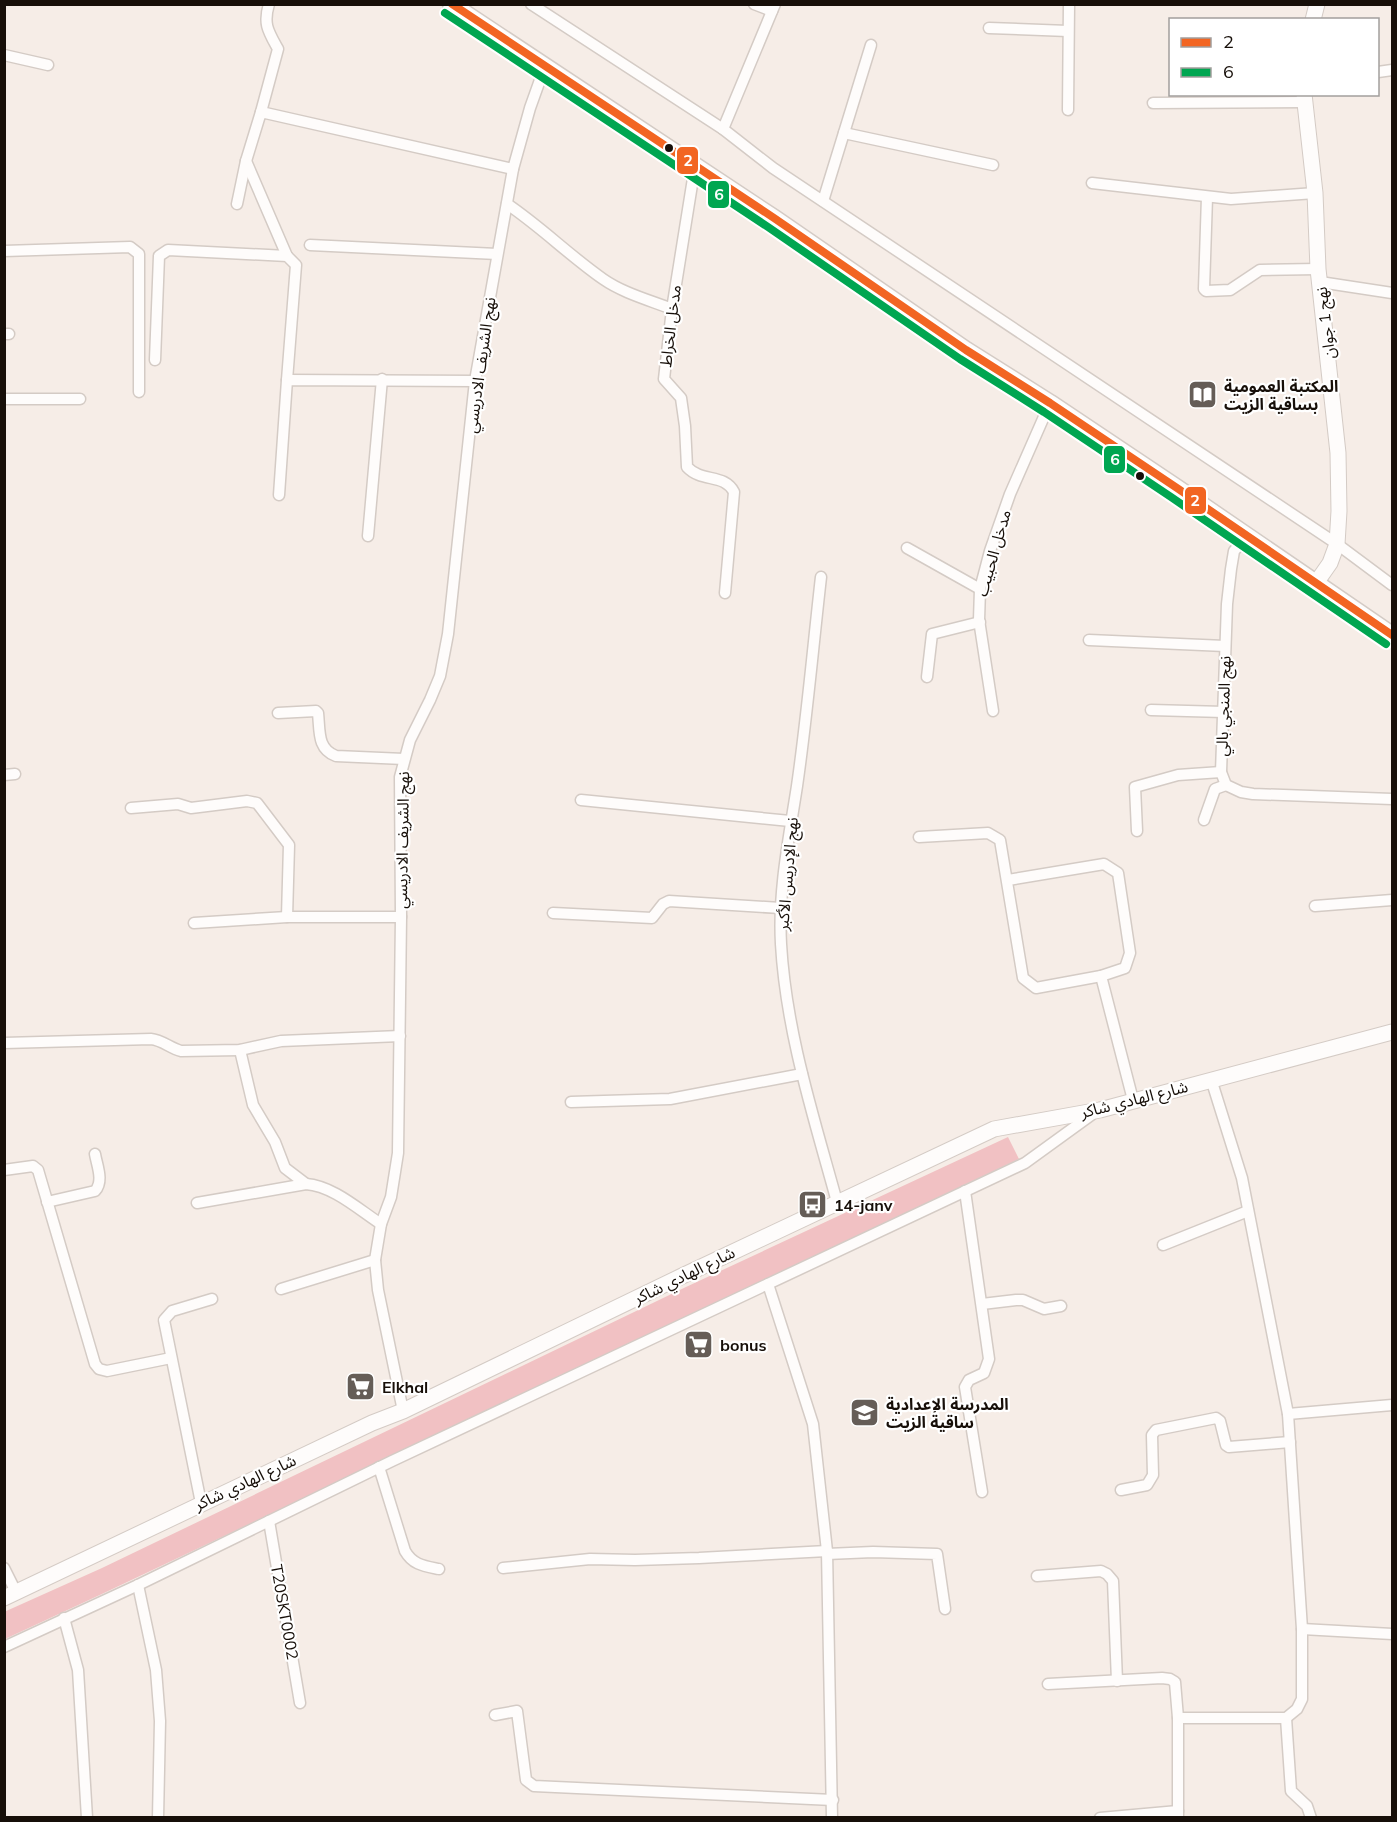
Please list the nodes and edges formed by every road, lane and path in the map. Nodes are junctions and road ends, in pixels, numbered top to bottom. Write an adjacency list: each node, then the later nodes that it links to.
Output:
1 (269, 4): 16 (street)
2 (451, 4): 12 (main road)
3 (531, 4): 17 (street)
4 (754, 4): 6 (street)
5 (1069, 4): 8 (street)
6 (773, 8): 17 (street)
7 (989, 28): 8 (street)
8 (1068, 31): 15 (street)
9 (871, 45): 18 (street)
10 (4, 56): 11 (street)
11 (48, 65)
12 (545, 66): 21 (main road); 22 (street, نهج الشريف الادريسي)
13 (1304, 98): 14 (street); 24 (main road, نهج 1 جوان)
14 (1153, 103)
15 (1068, 110)
16 (261, 112): 19 (street); 22 (street)
17 (723, 129): 26 (street)
18 (844, 132): 20 (street); 26 (street)
19 (246, 161): 27 (street); 32 (street)
20 (993, 165)
21 (695, 166): 35 (street, مدخل الخراط); 43 (main road)
22 (513, 169): 28 (street, نهج الشريف الادريسي)
23 (1092, 183): 25 (street)
24 (1315, 193): 25 (street); 33 (main road, نهج 1 جوان)
25 (1207, 197): 33 (street)
26 (823, 201): 47 (street)
27 (237, 204)
28 (507, 204): 31 (street, نهج الشريف الادريسي); 35 (street)
29 (310, 245): 31 (street)
30 (4, 251): 40 (street)
31 (497, 254): 39 (street, نهج الشريف الادريسي)
32 (287, 256): 36 (street); 38 (street)
33 (1319, 275): 34 (street); 47 (main road, نهج 1 جوان)
34 (1392, 293)
35 (672, 309): 53 (street, مدخل الخراط)
36 (156, 360)
37 (382, 379): 38 (street); 39 (street); 45 (street)
38 (287, 380): 44 (street)
39 (475, 381): 63 (street, نهج الشريف الادريسي)
40 (139, 392)
41 (4, 399): 42 (street)
42 (81, 399)
43 (1050, 403): 46 (main road); 52 (street, مدخل الحبيب)
44 (279, 495)
45 (368, 536)
46 (1247, 536): 50 (main road); 57 (street, نهج المنجي بالي)
47 (1337, 544): 50 (main road, نهج 1 جوان); 51 (street)
48 (907, 548): 52 (street)
49 (821, 577): 69 (street, نهج الإدريس الأكبر)
50 (1316, 583): 55 (main road)
51 (1392, 585)
52 (980, 589): 54 (street, مدخل الحبيب)
53 (725, 593)
54 (980, 622): 58 (street); 60 (street, مدخل الحبيب)
55 (1392, 635)
56 (1089, 640): 57 (street)
57 (1225, 646): 61 (street, نهج المنجي بالي)
58 (927, 677)
59 (1151, 710): 61 (street)
60 (993, 711)
61 (1224, 712): 64 (street, نهج المنجي بالي)
62 (278, 713): 63 (street)
63 (404, 759): 79 (street, نهج الشريف الادريسي)
64 (1221, 772): 65 (street, نهج المنجي بالي); 71 (street)
65 (1226, 785): 66 (street); 70 (street)
66 (1392, 799)
67 (581, 800): 69 (street)
68 (131, 808): 78 (street)
69 (790, 820): 76 (street, نهج الإدريس الأكبر)
70 (1204, 820)
71 (1137, 831)
72 (919, 837): 73 (street)
73 (1008, 880): 81 (street); 81 (street)
74 (1392, 900): 75 (street)
75 (1315, 906)
76 (780, 908): 77 (street); 86 (street, نهج الإدريس الأكبر)
77 (553, 913)
78 (287, 917): 79 (street); 80 (street)
79 (401, 917): 83 (street, نهج الشريف الادريسي)
80 (194, 923)
81 (1101, 976): 88 (street)
82 (1392, 1032): 87 (main road, شارع الهادي شاكر)
83 (400, 1036): 85 (street); 99 (street, نهج الشريف الادريسي)
84 (4, 1043): 85 (street)
85 (240, 1050): 93 (street)
86 (802, 1074): 89 (street); 96 (street, نهج الإدريس الأكبر)
87 (1211, 1079): 88 (main road, شارع الهادي شاكر); 98 (street)
88 (1133, 1100): 90 (main road, شارع الهادي شاكر)
89 (571, 1102)
90 (1100, 1110): 94 (street); 96 (main road, شارع الهادي شاكر)
91 (95, 1154): 95 (street)
92 (4, 1170): 95 (street)
93 (306, 1184): 97 (street); 99 (street)
94 (966, 1191): 102 (street); 105 (street)
95 (47, 1202): 107 (street)
96 (837, 1202): 109 (main road, شارع الهادي شاكر)
97 (196, 1203)
98 (1248, 1211): 100 (street); 110 (street)
99 (381, 1224): 101 (street, نهج الشريف الادريسي)
100 (1163, 1245)
101 (375, 1260): 103 (street); 109 (street, نهج الشريف الادريسي)
102 (768, 1284): 112 (street); 117 (street)
103 (280, 1289)
104 (212, 1299): 107 (street)
105 (982, 1304): 106 (street); 114 (street)
106 (1061, 1306)
107 (171, 1358): 115 (street)
108 (1392, 1405): 110 (street)
109 (403, 1411): 115 (main road, شارع الهادي شاكر)
110 (1288, 1414): 111 (street)
111 (1290, 1442): 113 (street); 126 (street)
112 (379, 1467): 116 (street); 120 (street)
113 (1120, 1490)
114 (982, 1492)
115 (201, 1503): 123 (main road, شارع الهادي شاكر)
116 (269, 1521): 122 (street); 131 (street, T20SKT0002)
117 (827, 1552): 119 (street); 124 (street); 135 (street)
118 (4, 1568): 123 (street)
119 (503, 1568)
120 (439, 1569)
121 (1037, 1576): 129 (street)
122 (138, 1585): 125 (street); 138 (street)
123 (10, 1595)
124 (945, 1609)
125 (64, 1618): 128 (street); 137 (street)
126 (1302, 1629): 127 (street); 134 (street)
127 (1392, 1634)
128 (4, 1647)
129 (1117, 1681): 130 (street); 133 (street)
130 (1048, 1684)
131 (300, 1703)
132 (495, 1715): 135 (street)
133 (1178, 1718): 134 (street); 136 (street)
134 (1286, 1718): 141 (street)
135 (833, 1800): 139 (street)
136 (1178, 1814): 140 (street)
137 (87, 1818)
138 (158, 1818)
139 (832, 1818)
140 (1100, 1818)
141 (1311, 1818)

